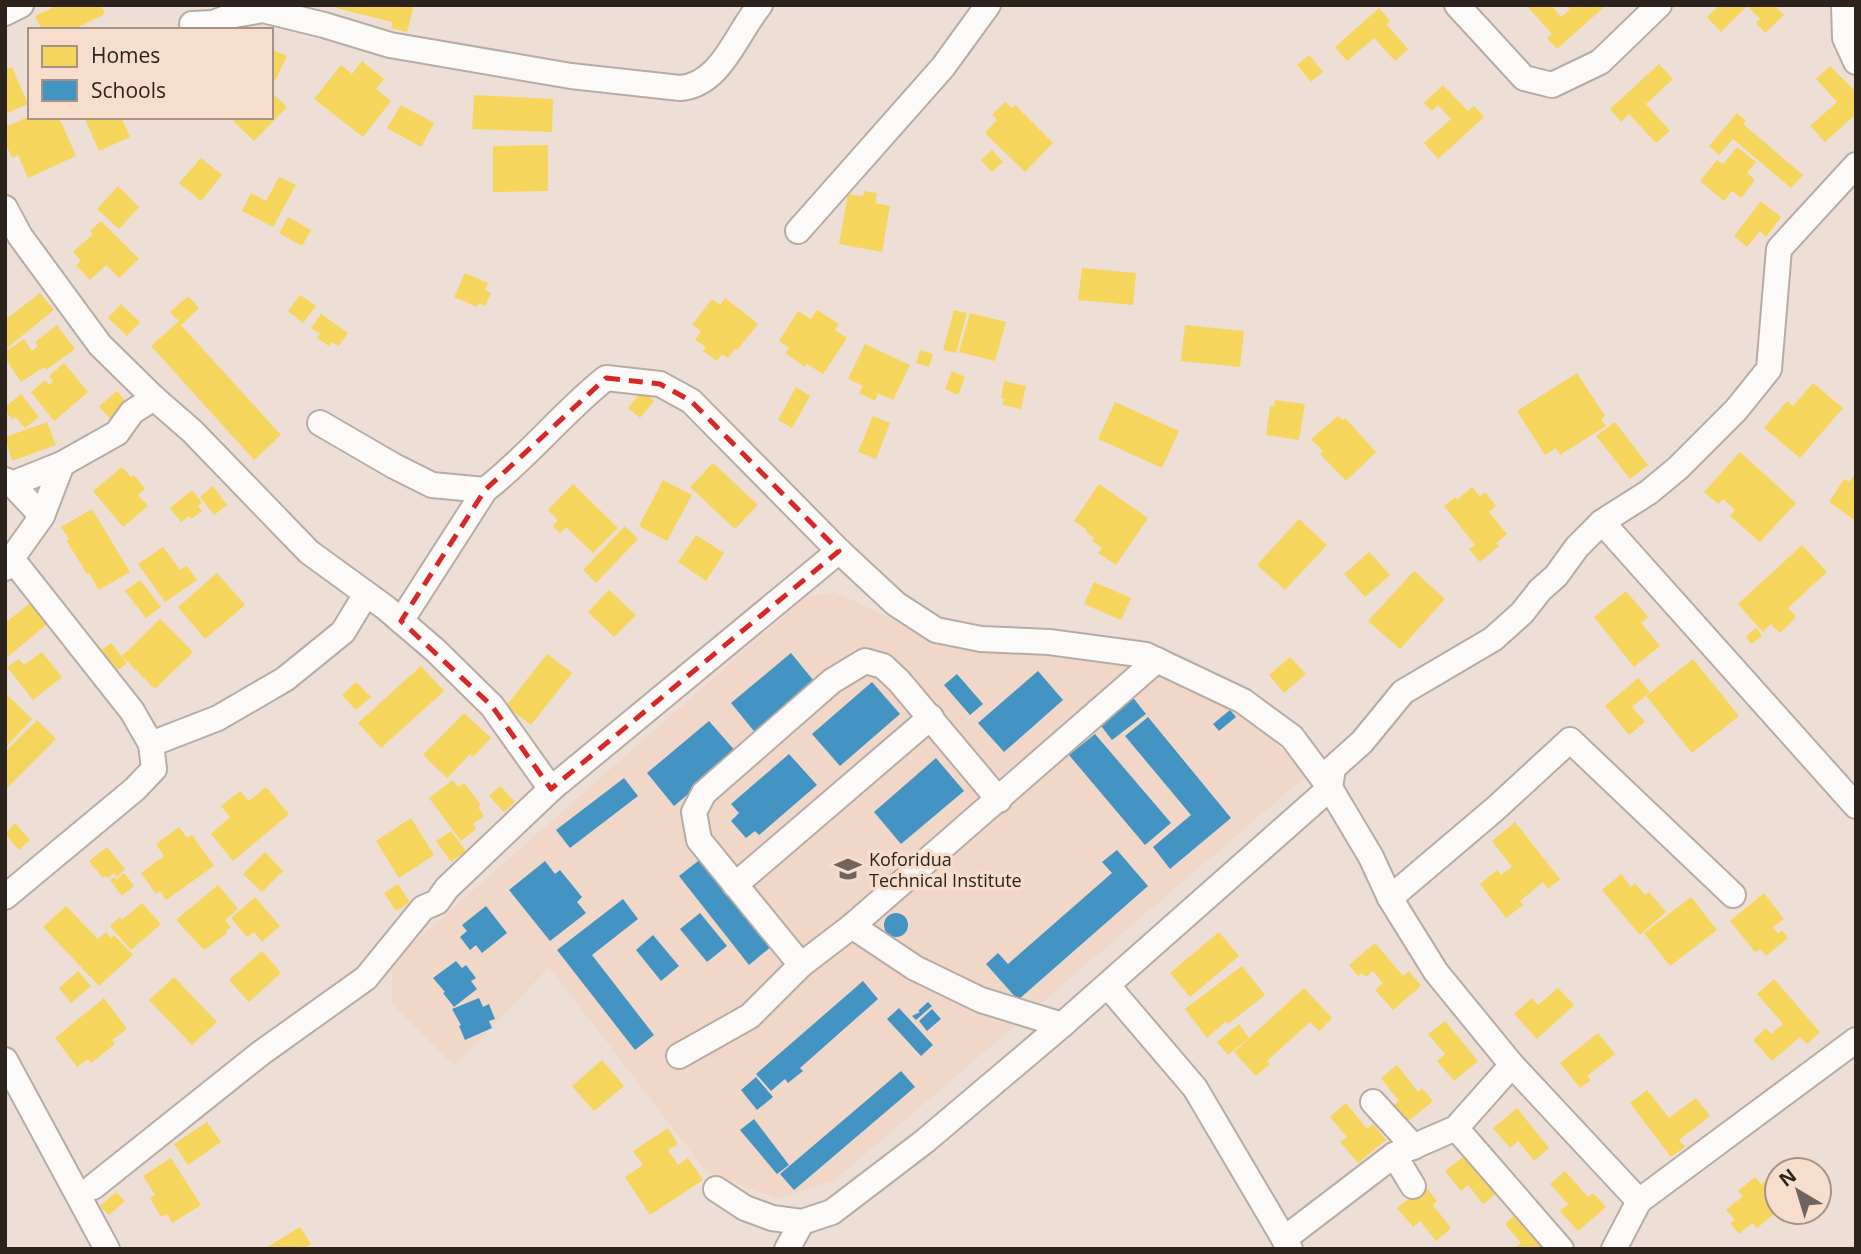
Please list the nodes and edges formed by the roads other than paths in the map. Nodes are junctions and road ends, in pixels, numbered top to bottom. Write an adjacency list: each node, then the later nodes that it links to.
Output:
1 (20, 5): 7 (street)
2 (760, 5): 8 (street)
3 (988, 5): 12 (street)
4 (1457, 5): 5 (street)
5 (1659, 5)
6 (1844, 5): 9 (street)
7 (5, 13)
8 (192, 24)
9 (1856, 62)
10 (1856, 165): 19 (street)
11 (5, 208): 13 (street)
12 (798, 231)
13 (154, 398): 15 (street); 22 (street)
14 (320, 423): 17 (street)
15 (62, 464): 16 (street); 18 (street)
16 (8, 482): 18 (street)
17 (485, 490): 20 (street); 23 (street)
18 (42, 516): 21 (street)
19 (1602, 522): 27 (street); 30 (street)
20 (839, 551): 24 (street); 28 (street)
21 (9, 563): 26 (street)
22 (366, 594): 23 (street); 26 (street)
23 (401, 621): 28 (street)
24 (1157, 660): 27 (street); 29 (street)
25 (931, 717): 29 (street); 31 (street); 31 (street)
26 (150, 744): 33 (street)
27 (1330, 788): 34 (street); 37 (street)
28 (551, 789): 47 (street)
29 (999, 800): 35 (street)
30 (1856, 806)
31 (734, 885): 36 (street)
32 (1733, 895): 34 (street)
33 (5, 897)
34 (1390, 898): 42 (street)
35 (852, 926): 36 (street); 38 (street)
36 (801, 965): 40 (street)
37 (1108, 986): 38 (street); 51 (street)
38 (1062, 1025): 50 (street)
39 (1856, 1040): 49 (street)
40 (679, 1056)
41 (5, 1060): 52 (street)
42 (1512, 1065): 44 (street); 49 (street)
43 (1373, 1102): 45 (street)
44 (1455, 1128): 45 (street); 54 (street)
45 (1404, 1151): 46 (street); 51 (street)
46 (1413, 1186)
47 (93, 1187)
48 (716, 1189): 50 (street)
49 (1639, 1201): 55 (street)
50 (802, 1222): 53 (street)
51 (1287, 1244)
52 (107, 1249)
53 (787, 1249)
54 (1561, 1249)
55 (1614, 1249)

